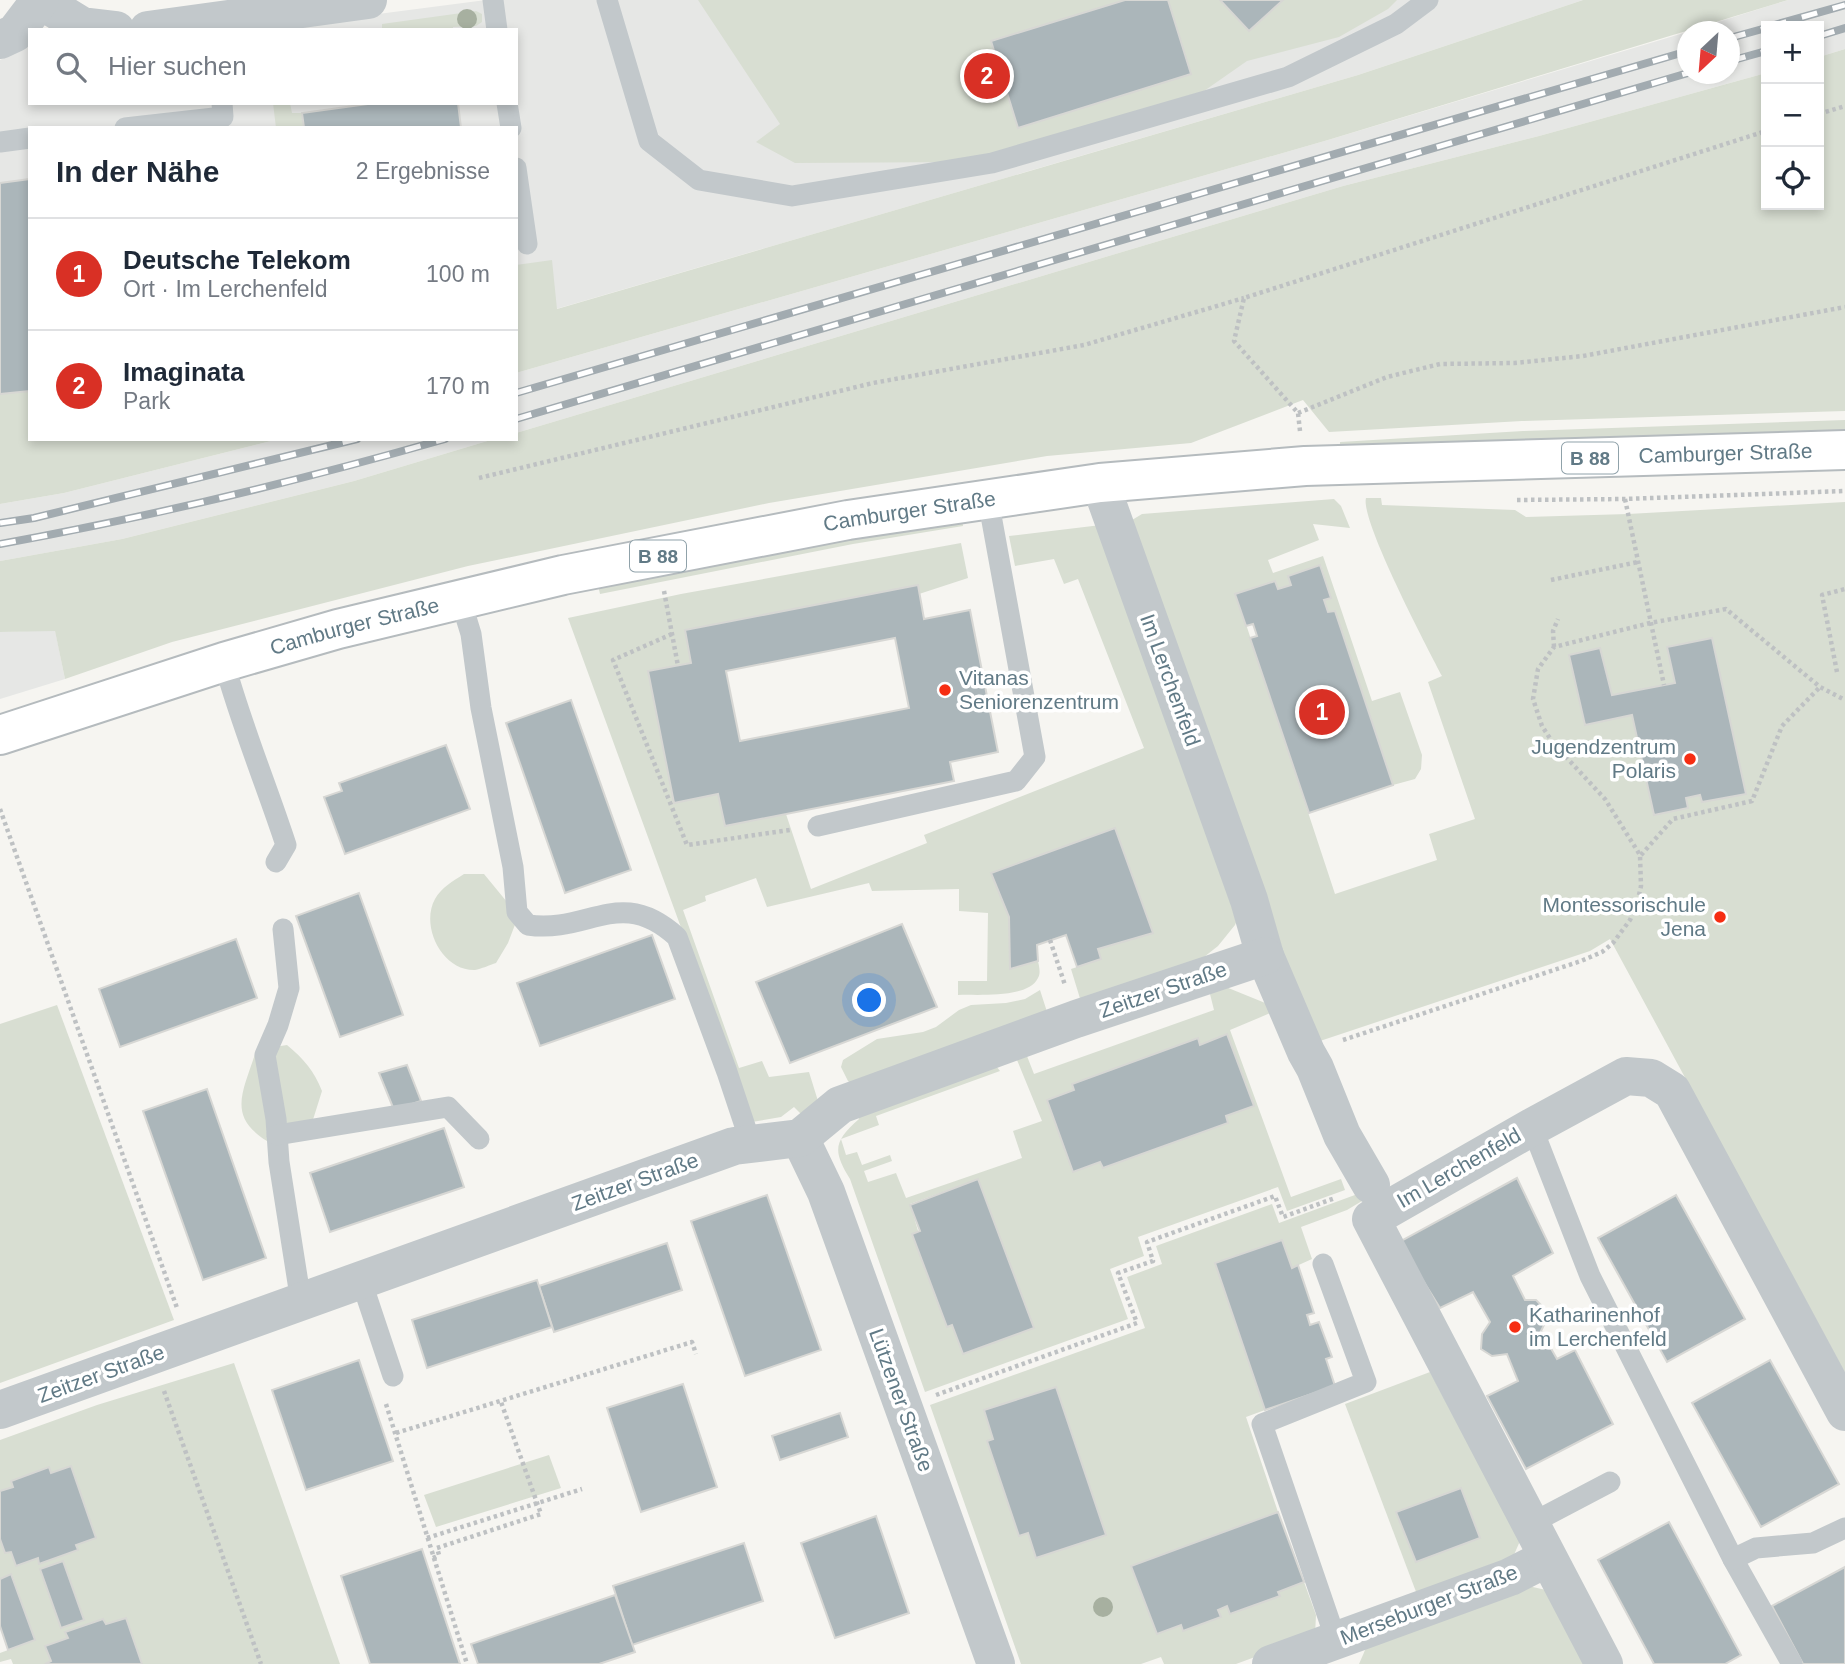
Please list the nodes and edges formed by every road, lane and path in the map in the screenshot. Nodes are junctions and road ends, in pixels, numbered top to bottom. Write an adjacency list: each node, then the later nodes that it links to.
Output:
1 (40, 0): 7 (street); 10 (street)
2 (368, 0): 6 (street)
3 (493, 0): 9 (lane)
4 (607, 0): 5 (lane)
5 (1428, 0)
6 (215, 25): 8 (street)
7 (99, 28)
8 (175, 28)
9 (497, 28)
10 (0, 40)
11 (222, 105): 15 (lane)
12 (507, 105): 16 (lane)
13 (1845, 106): 14 (path)
14 (1824, 112)
15 (143, 126)
16 (511, 126)
17 (1761, 133): 22 (path)
18 (28, 138): 19 (lane)
19 (0, 142)
20 (518, 182): 21 (lane)
21 (527, 244)
22 (1244, 299): 24 (path); 27 (path)
23 (1845, 307): 24 (path)
24 (1298, 413): 26 (path)
25 (1845, 450): 26 (main road, Camburger Straße / B 88)
26 (1305, 467): 28 (main road, Camburger Straße / B 88)
27 (479, 478)
28 (1100, 483): 29 (main road, Camburger Straße / B 88); 55 (street, Im Lerchenfeld)
29 (988, 499): 37 (main road, Camburger Straße / B 88); 50 (lane)
30 (1625, 499): 31 (path)
31 (1638, 562): 32 (path); 39 (path)
32 (1551, 580)
33 (677, 588): 35 (path)
34 (1845, 589): 44 (path)
35 (664, 590): 36 (path); 40 (path)
36 (652, 593)
37 (460, 598): 42 (main road, Camburger Straße / B 88); 62 (lane)
38 (1558, 619): 41 (path)
39 (1650, 623): 41 (path); 45 (path); 46 (path)
40 (672, 634): 43 (path); 50 (path)
41 (1554, 647): 51 (path)
42 (224, 662): 48 (main road, Camburger Straße / B 88); 52 (lane)
43 (678, 666)
44 (1837, 672)
45 (1664, 685)
46 (1820, 687): 47 (path); 51 (path)
47 (1845, 699)
48 (0, 735)
49 (0, 809): 67 (path)
50 (818, 826)
51 (1640, 855): 57 (path)
52 (276, 862)
53 (283, 929): 59 (lane)
54 (1050, 940): 56 (path)
55 (1265, 956): 56 (street, Zeitzer Straße); 57 (street, Im Lerchenfeld)
56 (1076, 1019): 60 (street, Zeitzer Straße)
57 (1306, 1052): 63 (street, Im Lerchenfeld)
58 (1532, 1127): 74 (street, Im Lerchenfeld); 79 (street, Im Lerchenfeld); 84 (lane)
59 (277, 1135): 61 (lane); 66 (lane)
60 (800, 1138): 62 (street, Zeitzer Straße); 88 (street, Lützener Straße)
61 (479, 1139)
62 (751, 1144): 65 (street, Zeitzer Straße)
63 (1371, 1185): 71 (path)
64 (1323, 1264): 85 (lane)
65 (361, 1280): 66 (street, Zeitzer Straße); 70 (lane)
66 (301, 1302): 67 (street, Zeitzer Straße)
67 (189, 1342): 69 (street, Zeitzer Straße)
68 (696, 1354): 72 (path)
69 (151, 1356): 73 (street, Zeitzer Straße); 86 (path)
70 (388, 1385): 75 (path)
71 (935, 1396)
72 (501, 1402): 75 (path); 78 (path)
73 (0, 1410)
74 (1845, 1412)
75 (396, 1433): 81 (path)
76 (1610, 1482): 79 (lane)
77 (582, 1489): 78 (path)
78 (537, 1504): 81 (path); 82 (path)
79 (1530, 1524): 83 (street, Im Lerchenfeld)
80 (1845, 1528): 84 (lane)
81 (427, 1538): 82 (path)
82 (433, 1558): 87 (path)
83 (1548, 1558): 85 (street, Merseburger Straße); 90 (street, Im Lerchenfeld)
84 (1733, 1559): 91 (lane)
85 (1336, 1640): 89 (street, Merseburger Straße)
86 (261, 1664)
87 (467, 1664)
88 (996, 1664)
89 (1270, 1664)
90 (1604, 1664)
91 (1792, 1664)

